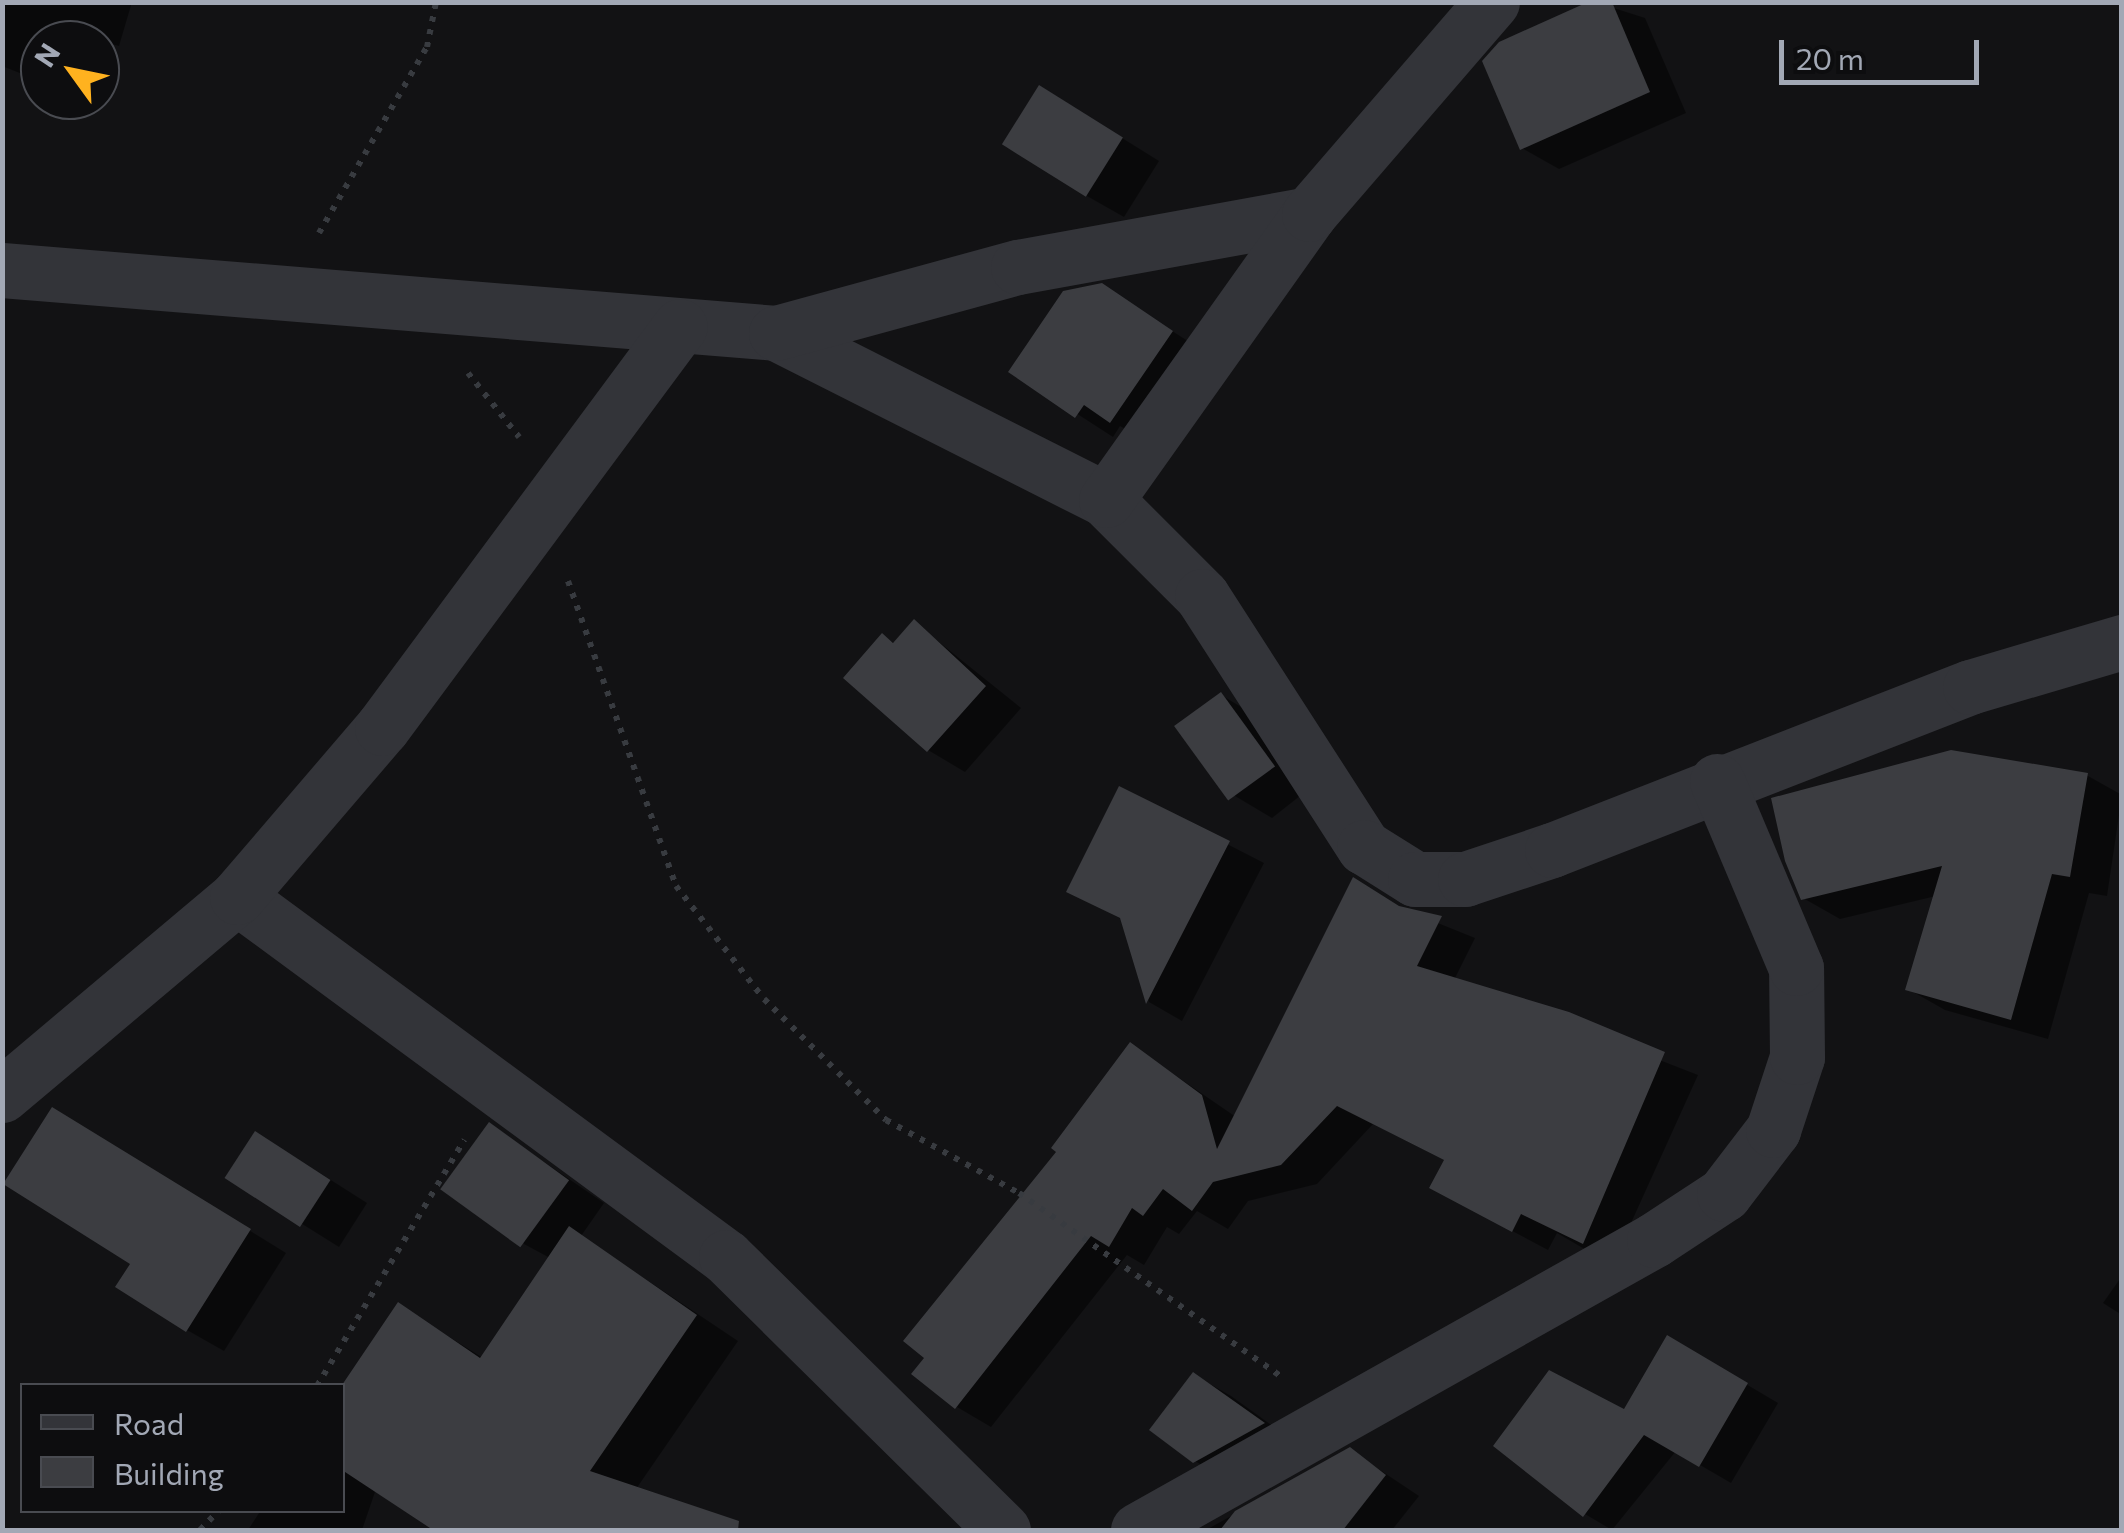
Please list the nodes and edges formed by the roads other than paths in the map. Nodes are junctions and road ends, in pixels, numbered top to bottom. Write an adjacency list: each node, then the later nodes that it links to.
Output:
1 (1492, 2): 2 (street)
2 (1308, 214): 5 (street); 6 (street)
3 (2, 270): 4 (street)
4 (680, 326): 5 (street); 9 (street)
5 (776, 334): 6 (street)
6 (1106, 500): 8 (street)
7 (2122, 642): 8 (street)
8 (1717, 782): 12 (street)
9 (238, 897): 10 (street); 11 (street)
10 (2, 1095)
11 (1003, 1530)
12 (1138, 1530)

